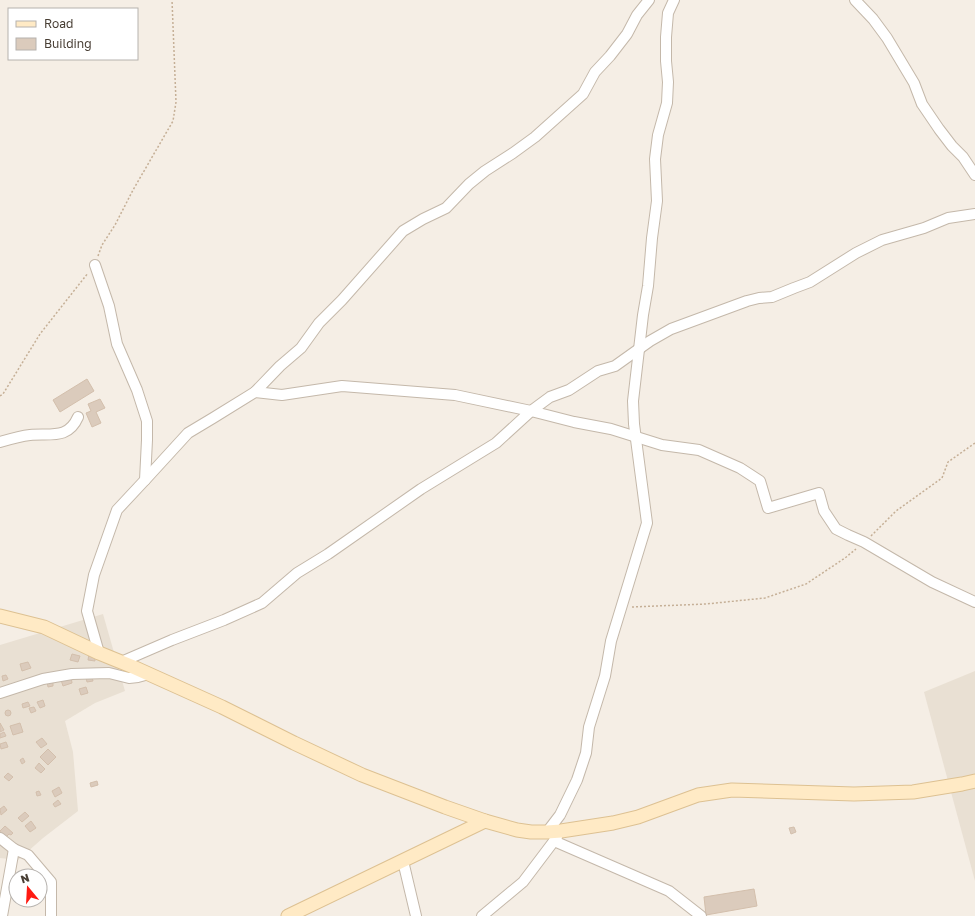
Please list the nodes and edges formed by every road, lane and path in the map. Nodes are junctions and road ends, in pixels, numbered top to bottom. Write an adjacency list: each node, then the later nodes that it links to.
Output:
1 (172, 0): 7 (path)
2 (649, 0): 9 (street)
3 (674, 0): 8 (street)
4 (855, 0): 5 (street)
5 (975, 175)
6 (975, 214): 8 (street)
7 (95, 264): 10 (path); 16 (street)
8 (639, 349): 11 (street); 13 (street)
9 (255, 392): 11 (street); 16 (street)
10 (0, 396)
11 (531, 411): 13 (street); 22 (street)
12 (78, 417): 14 (street)
13 (637, 438): 17 (street); 19 (street)
14 (0, 442)
15 (975, 443): 17 (path)
16 (144, 480): 21 (street)
17 (864, 542): 18 (street); 19 (path)
18 (975, 602)
19 (622, 608): 27 (street)
20 (0, 616): 21 (street)
21 (100, 653): 22 (street)
22 (121, 662): 23 (street)
23 (149, 674): 24 (street); 26 (street)
24 (0, 693)
25 (975, 781): 27 (street)
26 (485, 821): 27 (street); 30 (street)
27 (554, 835): 35 (street); 36 (street)
28 (0, 838): 29 (street)
29 (14, 849): 31 (street); 32 (street)
30 (403, 861): 33 (street); 34 (street)
31 (2, 916)
32 (51, 916)
33 (288, 916)
34 (416, 916)
35 (482, 916)
36 (701, 916)

